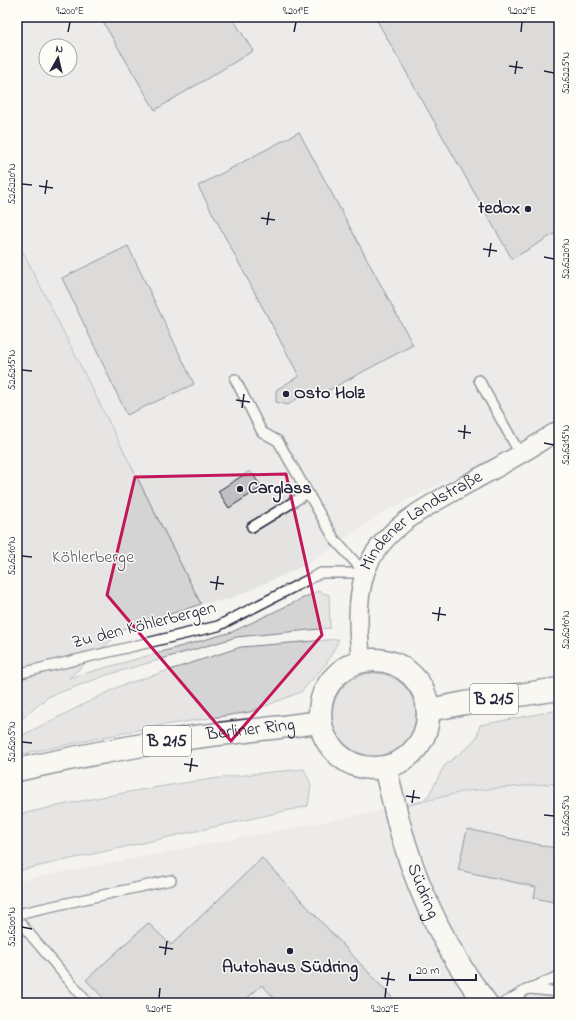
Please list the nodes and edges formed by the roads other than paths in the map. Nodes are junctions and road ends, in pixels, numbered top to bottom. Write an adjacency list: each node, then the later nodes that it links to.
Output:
1 (235, 379): 5 (lane)
2 (479, 380): 4 (lane)
3 (559, 430): 4 (street, Mindener Landstraße)
4 (520, 454): 7 (street, Mindener Landstraße)
5 (308, 493): 6 (lane); 7 (lane)
6 (252, 527)
7 (365, 573): 8 (street, Mindener Landstraße); 9 (lane, Zu den Köhlerbergen)
8 (361, 660): 11 (main road); 12 (main road)
9 (17, 674)
10 (559, 689): 11 (main road, B 215)
11 (429, 710): 13 (main road)
12 (319, 722): 13 (main road); 14 (main road, Berliner Ring / B 215)
13 (385, 768): 22 (main road, Südring)
14 (17, 770)
15 (171, 880): 16 (lane)
16 (17, 914)
17 (17, 919): 21 (lane)
18 (559, 976): 19 (lane)
19 (528, 989): 20 (lane); 23 (lane)
20 (559, 992)
21 (88, 1003)
22 (486, 1003)
23 (504, 1003)

